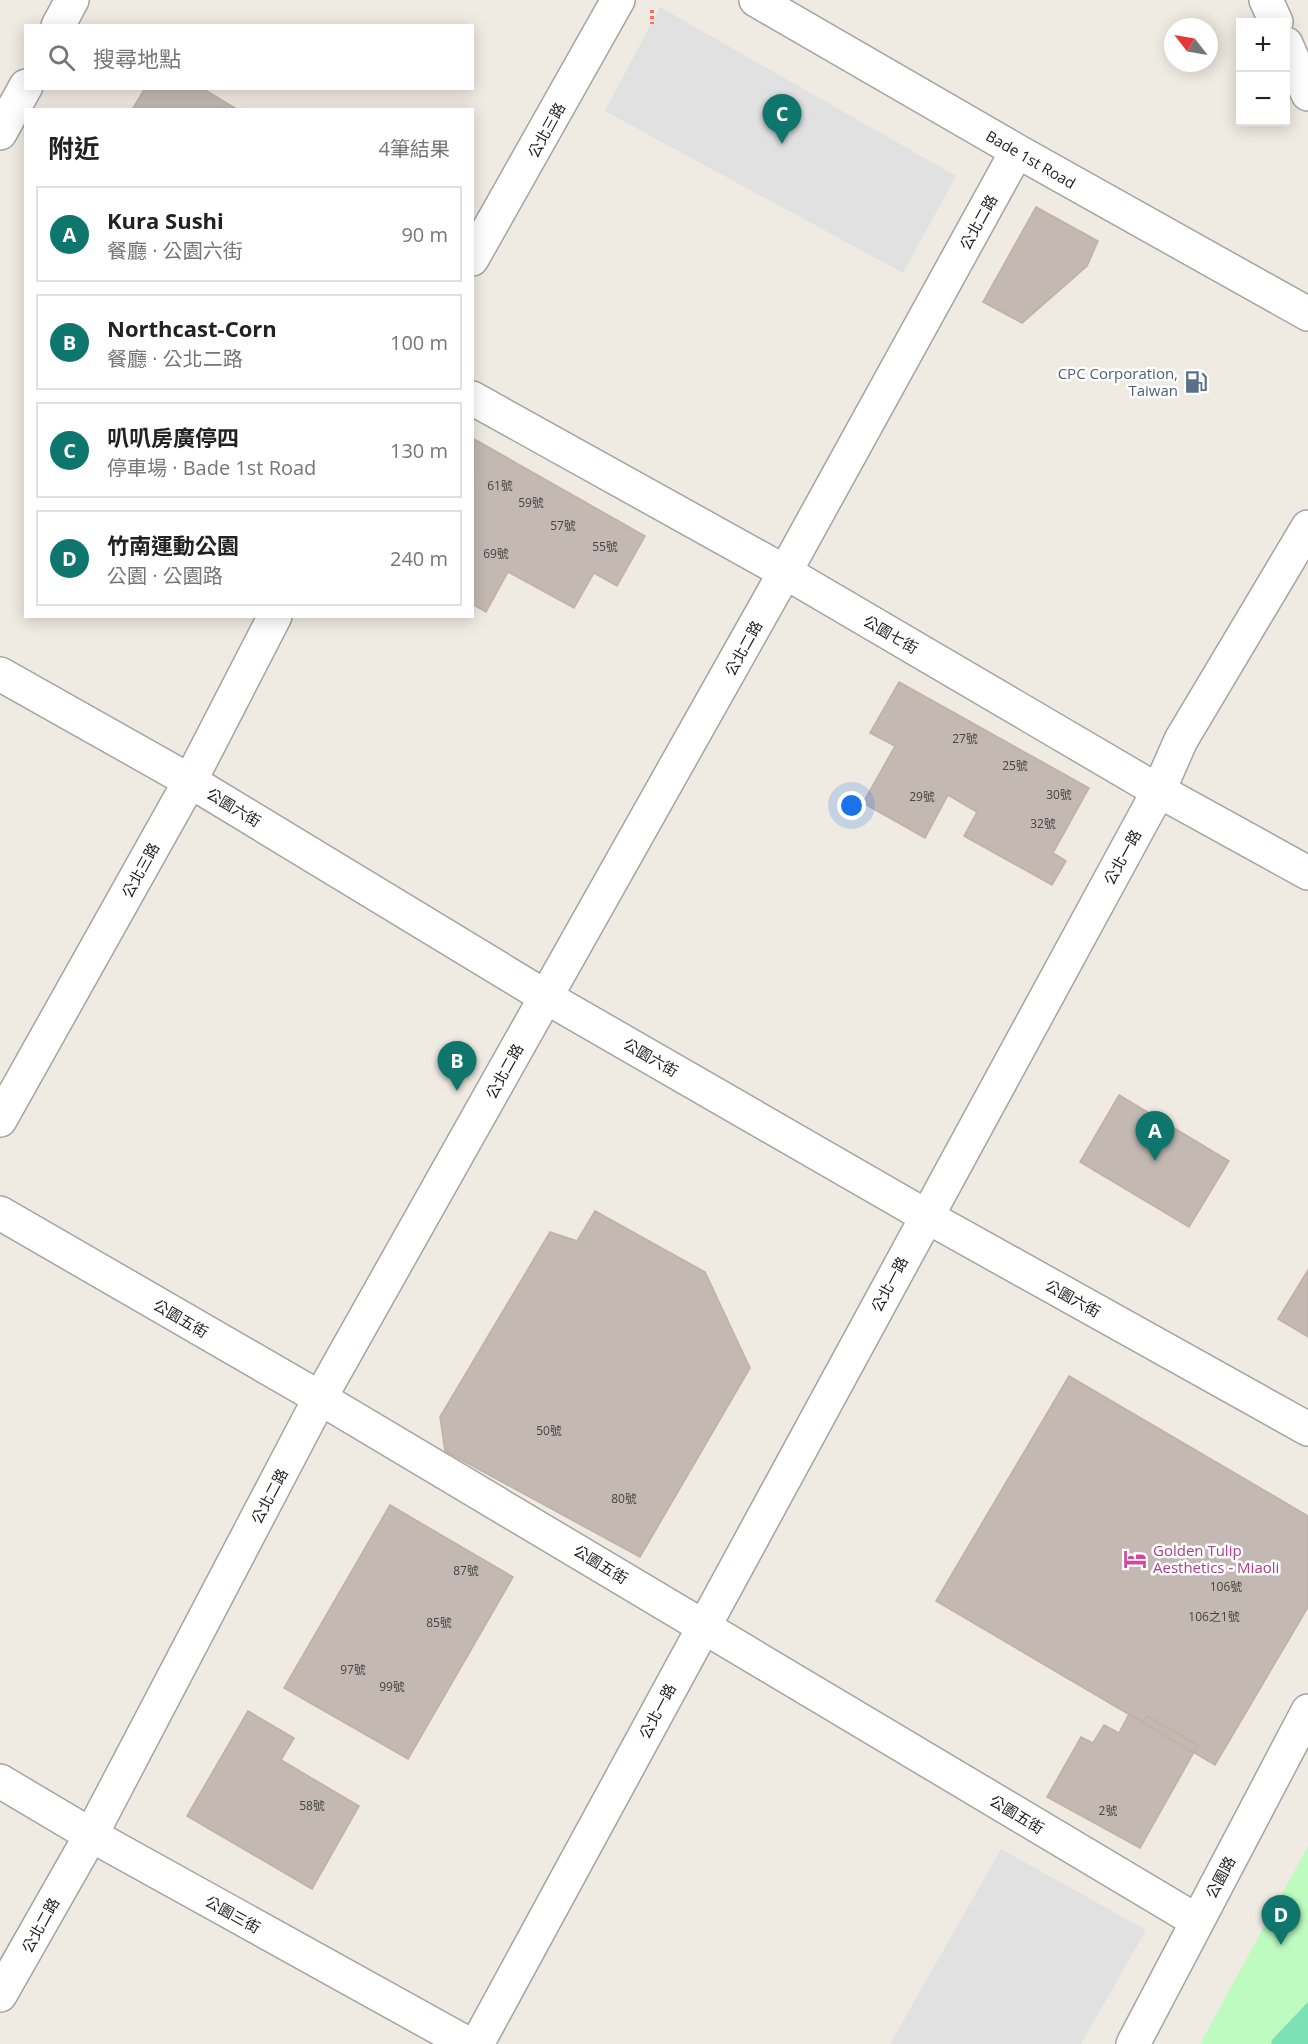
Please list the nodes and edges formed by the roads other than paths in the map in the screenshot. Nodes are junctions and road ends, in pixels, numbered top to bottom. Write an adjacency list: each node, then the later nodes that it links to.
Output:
1 (72, 0): 6 (street)
2 (618, 0): 12 (street, 公北三路)
3 (756, 0): 11 (street, Bade 1st Road)
4 (1266, 0): 5 (street)
5 (1274, 18)
6 (59, 24)
7 (1290, 53): 9 (street)
8 (25, 90): 10 (street)
9 (1308, 94)
10 (10, 129)
11 (1017, 151): 13 (street, Bade 1st Road); 16 (street, 公北二路)
12 (474, 255)
13 (1308, 314)
14 (474, 399): 16 (street, 公園七街)
15 (1308, 527): 20 (street, 公北一路)
16 (785, 572): 20 (street, 公園七街); 22 (street, 公北二路)
17 (274, 618): 19 (street, 公北三路)
18 (0, 674): 19 (street, 公園六街)
19 (190, 780): 22 (street, 公園六街); 23 (street, 公北三路)
20 (1159, 790): 21 (street, 公園七街); 25 (street, 公北一路)
21 (1308, 873)
22 (546, 997): 25 (street, 公園六街); 26 (street, 公北二路)
23 (0, 1120)
24 (0, 1213): 26 (street, 公園五街)
25 (926, 1216): 27 (street, 公園六街); 28 (street, 公北一路)
26 (320, 1398): 28 (street, 公園五街); 31 (street, 公北二路)
27 (1308, 1429)
28 (702, 1628): 32 (street, 公園五街); 35 (street, 公北一路)
29 (1308, 1711): 32 (street, 公園路)
30 (0, 1781): 31 (street, 公園三街)
31 (91, 1834): 33 (street, 公北二路); 34 (street, 公園三街)
32 (1197, 1921): 36 (street, 公園路)
33 (0, 1995)
34 (468, 2044)
35 (477, 2044)
36 (1133, 2044)

